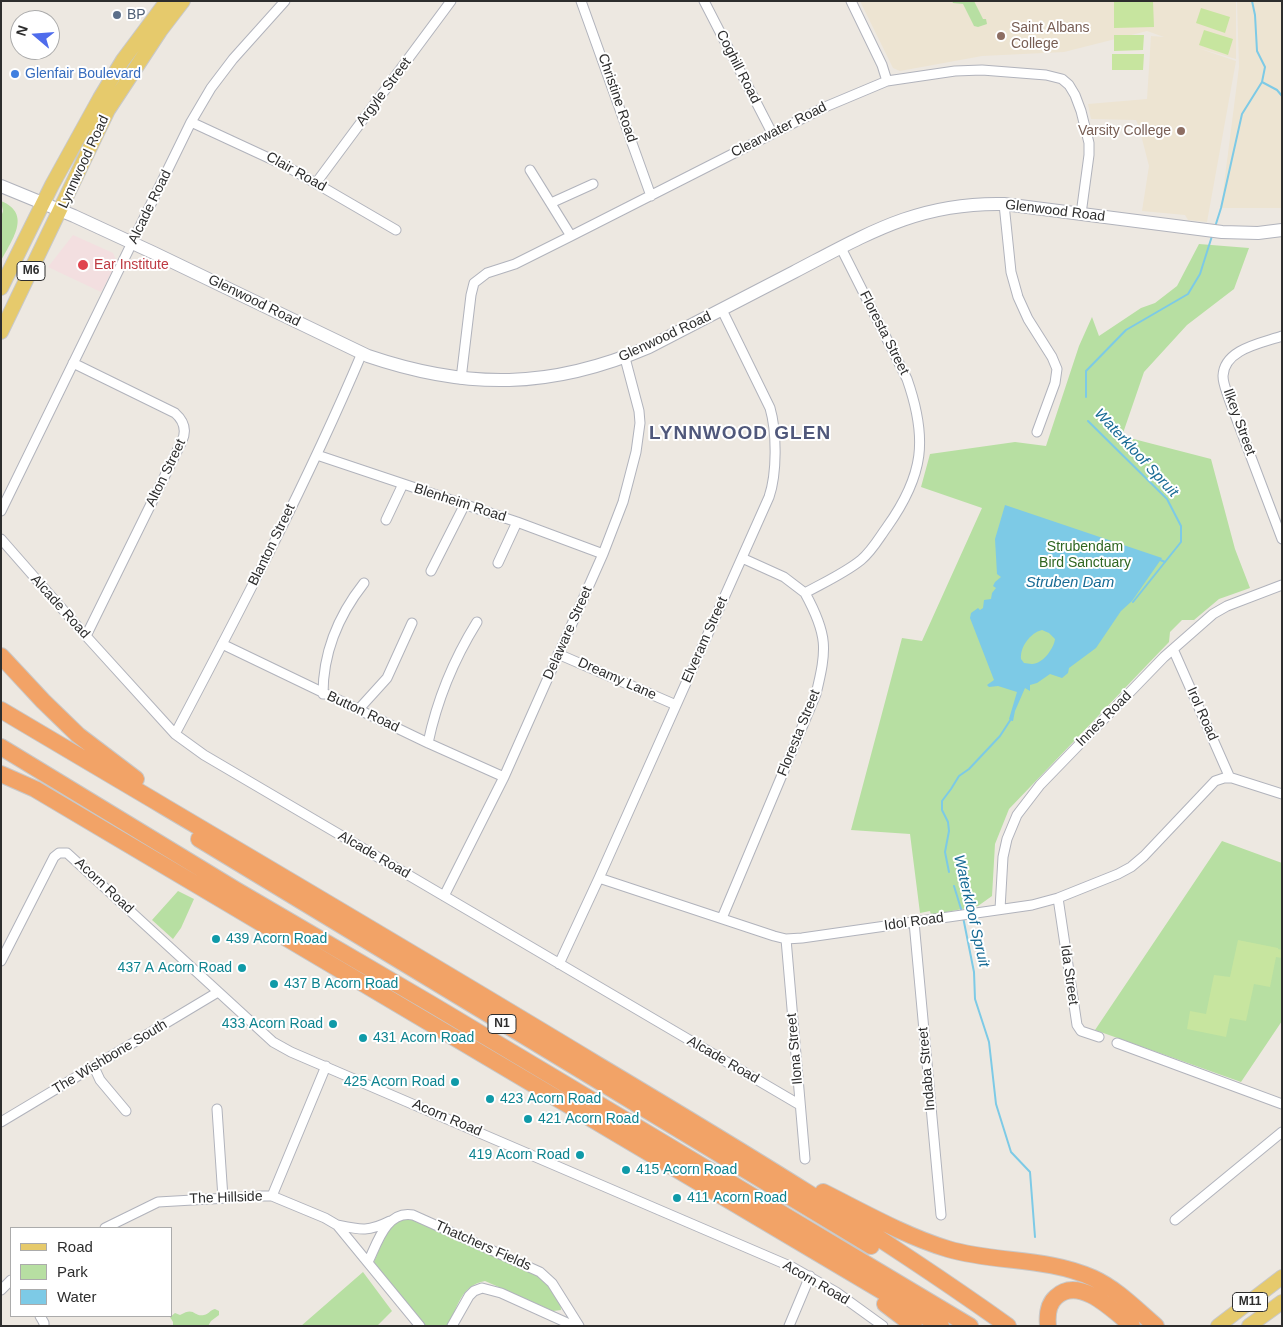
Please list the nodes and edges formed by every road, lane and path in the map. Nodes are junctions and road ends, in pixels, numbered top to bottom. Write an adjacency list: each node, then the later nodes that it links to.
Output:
1 (168, 1): 17 (main road, Lynnwood Road / M6)
2 (182, 1): 19 (main road, Lynnwood Road / M6)
3 (286, 1): 9 (street, Alcade Road)
4 (451, 1): 12 (street, Argyle Street)
5 (582, 1): 15 (street, Christine Road)
6 (704, 1): 10 (street, Coghill Road)
7 (851, 1): 8 (street)
8 (887, 81): 10 (street, Clearwater Road); 20 (street, Clearwater Road)
9 (191, 122): 12 (street, Clair Road); 24 (street, Alcade Road)
10 (772, 133): 15 (street, Clearwater Road)
11 (530, 170): 16 (street)
12 (316, 183): 21 (street, Clair Road)
13 (593, 184): 16 (street)
14 (1, 186): 17 (street, Glenwood Road)
15 (651, 196): 23 (street, Clearwater Road)
16 (551, 203): 23 (street)
17 (43, 204): 19 (street, Glenwood Road); 26 (main road, Lynnwood Road / M6)
18 (1004, 204): 20 (street, Glenwood Road); 25 (street, Glenwood Road); 35 (street)
19 (60, 211): 24 (street, Glenwood Road); 28 (main road); 29 (main road, Lynnwood Road / M6)
20 (1081, 214): 22 (street, Glenwood Road)
21 (396, 230)
22 (1282, 230)
23 (571, 236): 34 (street, Clearwater Road)
24 (132, 243): 31 (street, Glenwood Road); 33 (street, Alcade Road)
25 (840, 248): 27 (street, Glenwood Road); 50 (street, Floresta Street)
26 (1, 288)
27 (722, 310): 32 (street, Glenwood Road); 45 (street, Elveram Street)
28 (1, 316)
29 (1, 332)
30 (1282, 336): 42 (street, Ilkey Street)
31 (362, 353): 34 (street, Glenwood Road); 36 (street, Blanton Street)
32 (625, 358): 34 (street, Glenwood Road); 44 (street, Delaware Street)
33 (73, 363): 39 (street, Alcade Road); 53 (street, Alton Street)
34 (461, 379)
35 (1037, 432)
36 (316, 455): 37 (street, Blenheim Road); 54 (street, Blanton Street)
37 (403, 484): 38 (street, Blenheim Road); 40 (street)
38 (465, 504): 41 (street, Blenheim Road); 47 (street)
39 (1, 512)
40 (386, 520)
41 (517, 522): 44 (street, Blenheim Road); 46 (street)
42 (1282, 539)
43 (1, 540): 53 (street, Alcade Road)
44 (603, 554): 56 (street, Delaware Street)
45 (742, 558): 50 (street); 60 (street, Elveram Street)
46 (498, 563)
47 (430, 571)
48 (364, 583): 58 (street)
49 (1282, 585): 55 (street, Innes Road)
50 (805, 593): 79 (street, Floresta Street)
51 (477, 622): 65 (street)
52 (412, 623): 62 (street)
53 (86, 636): 64 (street, Alcade Road)
54 (222, 644): 58 (street, Button Road); 64 (street, Blanton Street)
55 (1173, 649): 70 (street, Irol Road); 78 (street, Innes Road)
56 (558, 654): 60 (street, Dreamy Lane); 69 (street, Delaware Street)
57 (1, 656): 74 (highway)
58 (323, 694): 62 (street, Button Road)
59 (1, 699): 72 (highway)
60 (676, 705): 75 (street, Elveram Street)
61 (1, 710): 72 (highway)
62 (358, 710): 65 (street, Button Road)
63 (1, 722): 122 (highway, N1)
64 (175, 734): 76 (street, Alcade Road)
65 (428, 744): 69 (street, Button Road)
66 (1, 747): 121 (highway, N1)
67 (1, 754): 73 (highway)
68 (1, 774): 73 (highway)
69 (504, 777): 76 (street, Delaware Street)
70 (1230, 778): 71 (street); 77 (street, Idol Road)
71 (1282, 794)
72 (148, 797): 74 (highway)
73 (143, 854): 104 (highway)
74 (260, 862): 95 (highway)
75 (600, 878): 79 (street, Idol Road); 83 (street, Elveram Street)
76 (444, 896): 83 (street, Alcade Road)
77 (1058, 898): 78 (street, Idol Road); 85 (street, Ida Street)
78 (1000, 909): 80 (street, Idol Road)
79 (722, 918): 81 (street, Idol Road)
80 (914, 922): 81 (street, Idol Road); 99 (street, Indaba Street)
81 (786, 939): 90 (street, Ilona Street)
82 (1, 961): 84 (street, Acorn Road)
83 (559, 964): 90 (street, Alcade Road)
84 (218, 992): 87 (street, Acorn Road); 88 (street, The Wishbone South)
85 (1099, 1037)
86 (1117, 1043): 89 (street)
87 (326, 1066): 97 (street); 106 (street, Acorn Road)
88 (94, 1068): 92 (street); 93 (street, The Wishbone South)
89 (1282, 1104)
90 (800, 1105): 96 (street, Ilona Street)
91 (216, 1108): 98 (street)
92 (126, 1111)
93 (1, 1122)
94 (1282, 1132): 101 (street)
95 (747, 1155): 123 (highway); 126 (highway)
96 (804, 1159)
97 (272, 1196): 98 (street, The Hillside); 102 (street, The Hillside)
98 (223, 1198): 103 (street, The Hillside)
99 (941, 1215)
100 (391, 1220): 102 (street, Thatchers Fields); 105 (street); 115 (street, Thatchers Fields)
101 (1175, 1220)
102 (337, 1226): 105 (street, The Hillside)
103 (107, 1227)
104 (803, 1244): 111 (highway); 118 (highway)
105 (368, 1262): 112 (street, The Hillside)
106 (810, 1276): 116 (street); 117 (street, Acorn Road)
107 (1282, 1277): 127 (main road, M11)
108 (10, 1281): 109 (street)
109 (1, 1290)
110 (1282, 1302): 128 (main road, M11)
111 (902, 1303): 119 (highway); 120 (highway)
112 (420, 1326)
113 (452, 1326): 114 (street)
114 (574, 1326)
115 (579, 1326)
116 (789, 1326)
117 (883, 1326)
118 (914, 1326)
119 (933, 1326)
120 (941, 1326)
121 (970, 1326)
122 (1004, 1326)
123 (1008, 1326)
124 (1048, 1326): 125 (highway)
125 (1132, 1326)
126 (1156, 1326)
127 (1218, 1326)
128 (1249, 1326)

